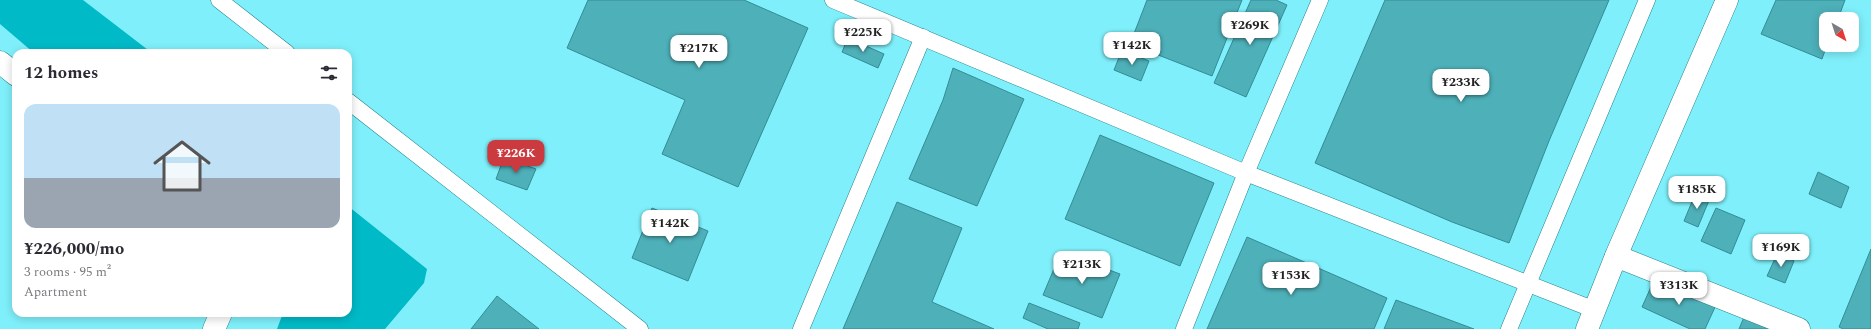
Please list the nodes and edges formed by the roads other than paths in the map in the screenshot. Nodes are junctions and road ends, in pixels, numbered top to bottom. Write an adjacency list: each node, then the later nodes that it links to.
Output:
1 (219, 0): 7 (lane)
2 (833, 0): 6 (lane)
3 (1320, 0): 11 (lane)
4 (1647, 0): 13 (lane)
5 (1727, 0): 12 (street)
6 (923, 37): 11 (lane); 18 (lane)
7 (282, 49)
8 (0, 62): 9 (street)
9 (12, 72)
10 (352, 104): 17 (lane)
11 (1246, 172): 13 (lane); 19 (lane)
12 (1616, 256): 15 (street); 21 (street)
13 (1528, 284): 15 (lane); 20 (lane)
14 (219, 317): 16 (street)
15 (1591, 320)
16 (214, 329)
17 (639, 329)
18 (801, 329)
19 (1184, 329)
20 (1509, 329)
21 (1799, 329)

